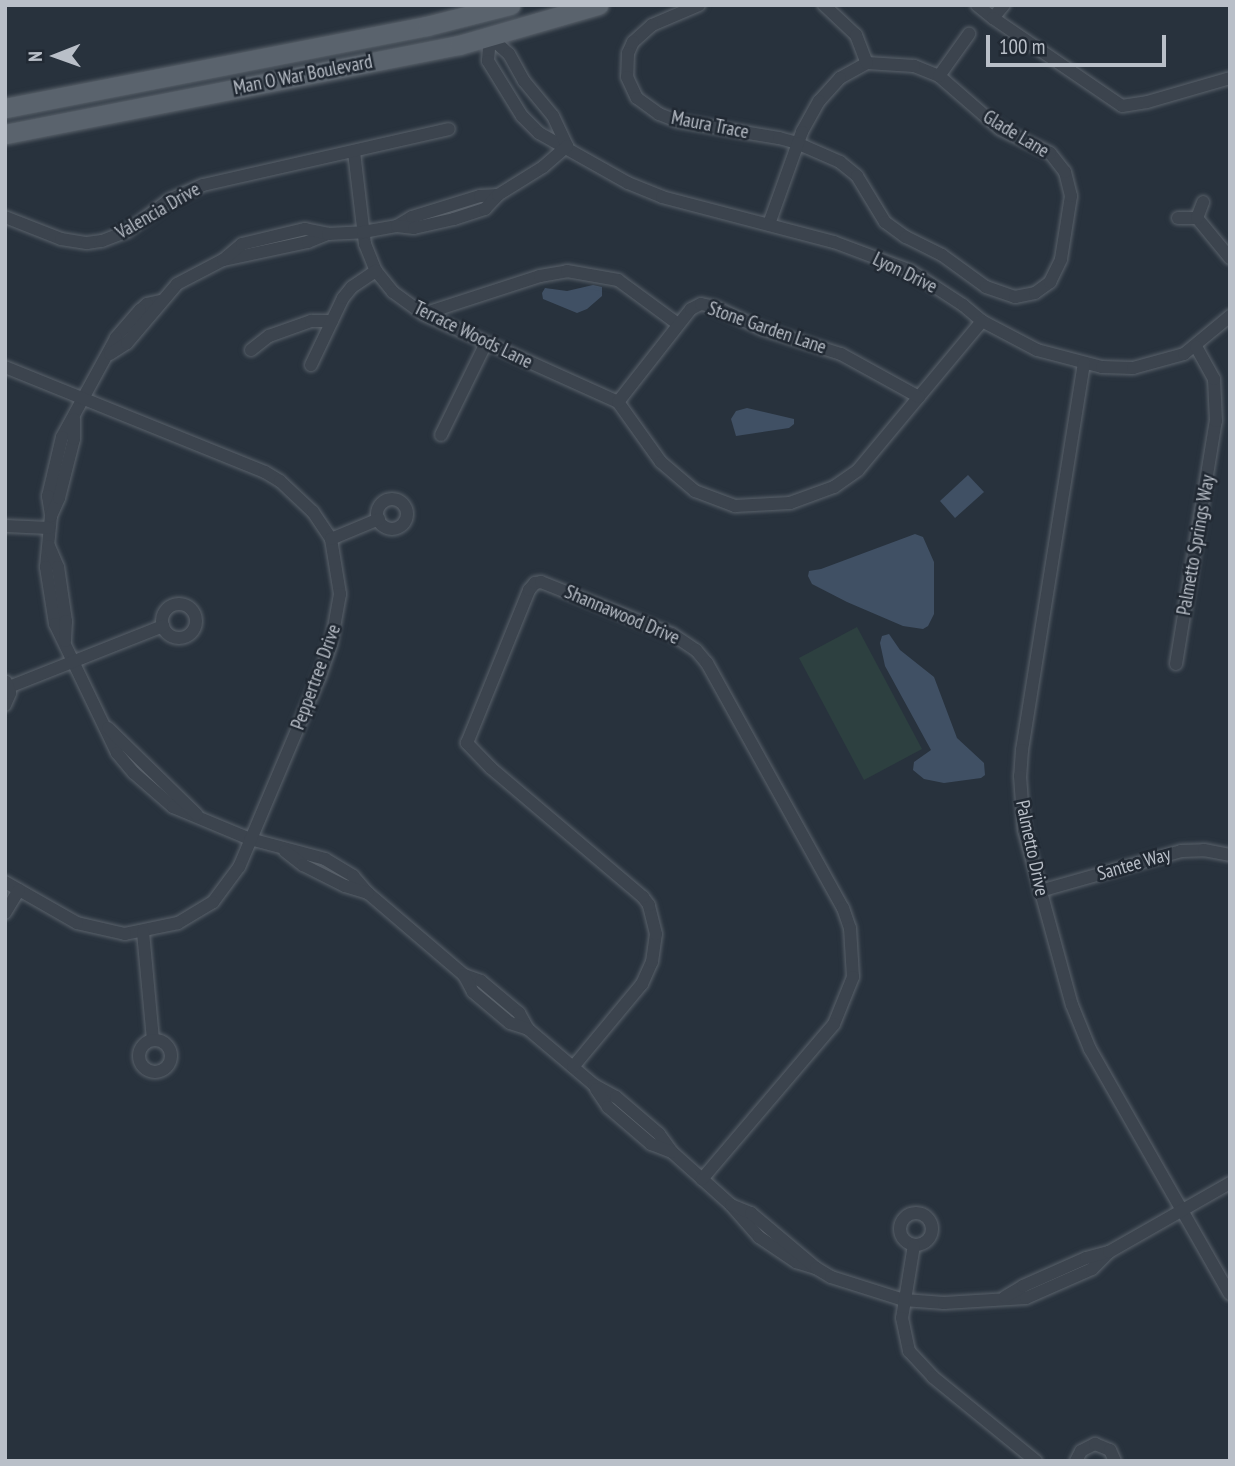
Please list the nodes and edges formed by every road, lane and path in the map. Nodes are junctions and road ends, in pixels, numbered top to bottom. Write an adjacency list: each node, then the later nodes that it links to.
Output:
1 (510, 5): 13 (main road, Man O War Boulevard)
2 (598, 5): 9 (main road, Man O War Boulevard)
3 (699, 5): 16 (street, Maura Trace)
4 (824, 5): 10 (street)
5 (977, 5): 7 (street)
6 (1004, 5): 7 (street)
7 (993, 18): 12 (street)
8 (969, 34): 11 (street)
9 (490, 37): 15 (main road, Man O War Boulevard); 17 (street); 17 (street, Lyon Drive)
10 (867, 63): 11 (street, Glade Lane); 16 (street)
11 (939, 76): 16 (street, Glade Lane)
12 (1230, 78)
13 (5, 108)
14 (449, 129): 18 (street, Valencia Drive)
15 (5, 134)
16 (797, 143): 23 (street)
17 (567, 146): 23 (street, Lyon Drive); 24 (street)
18 (354, 152): 20 (street, Valencia Drive); 24 (street)
19 (1203, 202): 22 (street)
20 (5, 217)
21 (1178, 218): 22 (street)
22 (1197, 218): 25 (street)
23 (769, 224): 30 (street, Lyon Drive)
24 (363, 232): 26 (street, Terrace Woods Lane); 39 (street)
25 (1230, 258)
26 (376, 271): 27 (street, Terrace Woods Lane); 29 (street)
27 (423, 314): 31 (street); 32 (street, Terrace Woods Lane)
28 (1230, 316): 33 (street, Lyon Drive)
29 (332, 321): 34 (street); 36 (street)
30 (982, 321): 35 (street, Lyon Drive); 38 (street)
31 (678, 324): 38 (street, Stone Garden Lane); 40 (street, Stone Garden Lane)
32 (486, 343): 40 (street, Terrace Woods Lane); 41 (street)
33 (1196, 347): 35 (street, Lyon Drive); 48 (street, Palmetto Springs Way)
34 (251, 350)
35 (1084, 363): 55 (street, Palmetto Drive)
36 (311, 365)
37 (5, 367): 39 (street, Peppertree Drive)
38 (919, 397): 40 (street)
39 (83, 400): 43 (street); 45 (street, Peppertree Drive)
40 (618, 402)
41 (441, 435)
42 (379, 519): 45 (street)
43 (50, 522): 44 (street); 47 (street)
44 (5, 526)
45 (331, 539): 51 (street, Peppertree Drive)
46 (163, 626): 47 (street)
47 (72, 660): 49 (street); 51 (street)
48 (1176, 664)
49 (7, 684): 50 (street)
50 (5, 705)
51 (250, 839): 57 (street, Peppertree Drive); 59 (street)
52 (1230, 855): 55 (street, Santee Way)
53 (5, 882): 54 (street, Peppertree Drive)
54 (19, 890): 56 (street); 57 (street, Peppertree Drive)
55 (1040, 891): 62 (street, Palmetto Drive)
56 (5, 913)
57 (143, 932): 58 (street)
58 (153, 1040)
59 (573, 1067): 60 (street); 60 (street, Shannawood Drive)
60 (702, 1179): 65 (street)
61 (1230, 1183): 62 (street)
62 (1182, 1210): 64 (street, Palmetto Drive); 65 (street)
63 (914, 1245): 65 (street)
64 (1230, 1294)
65 (904, 1300): 66 (street)
66 (1036, 1461)
67 (1076, 1461): 68 (street)
68 (1115, 1461)

